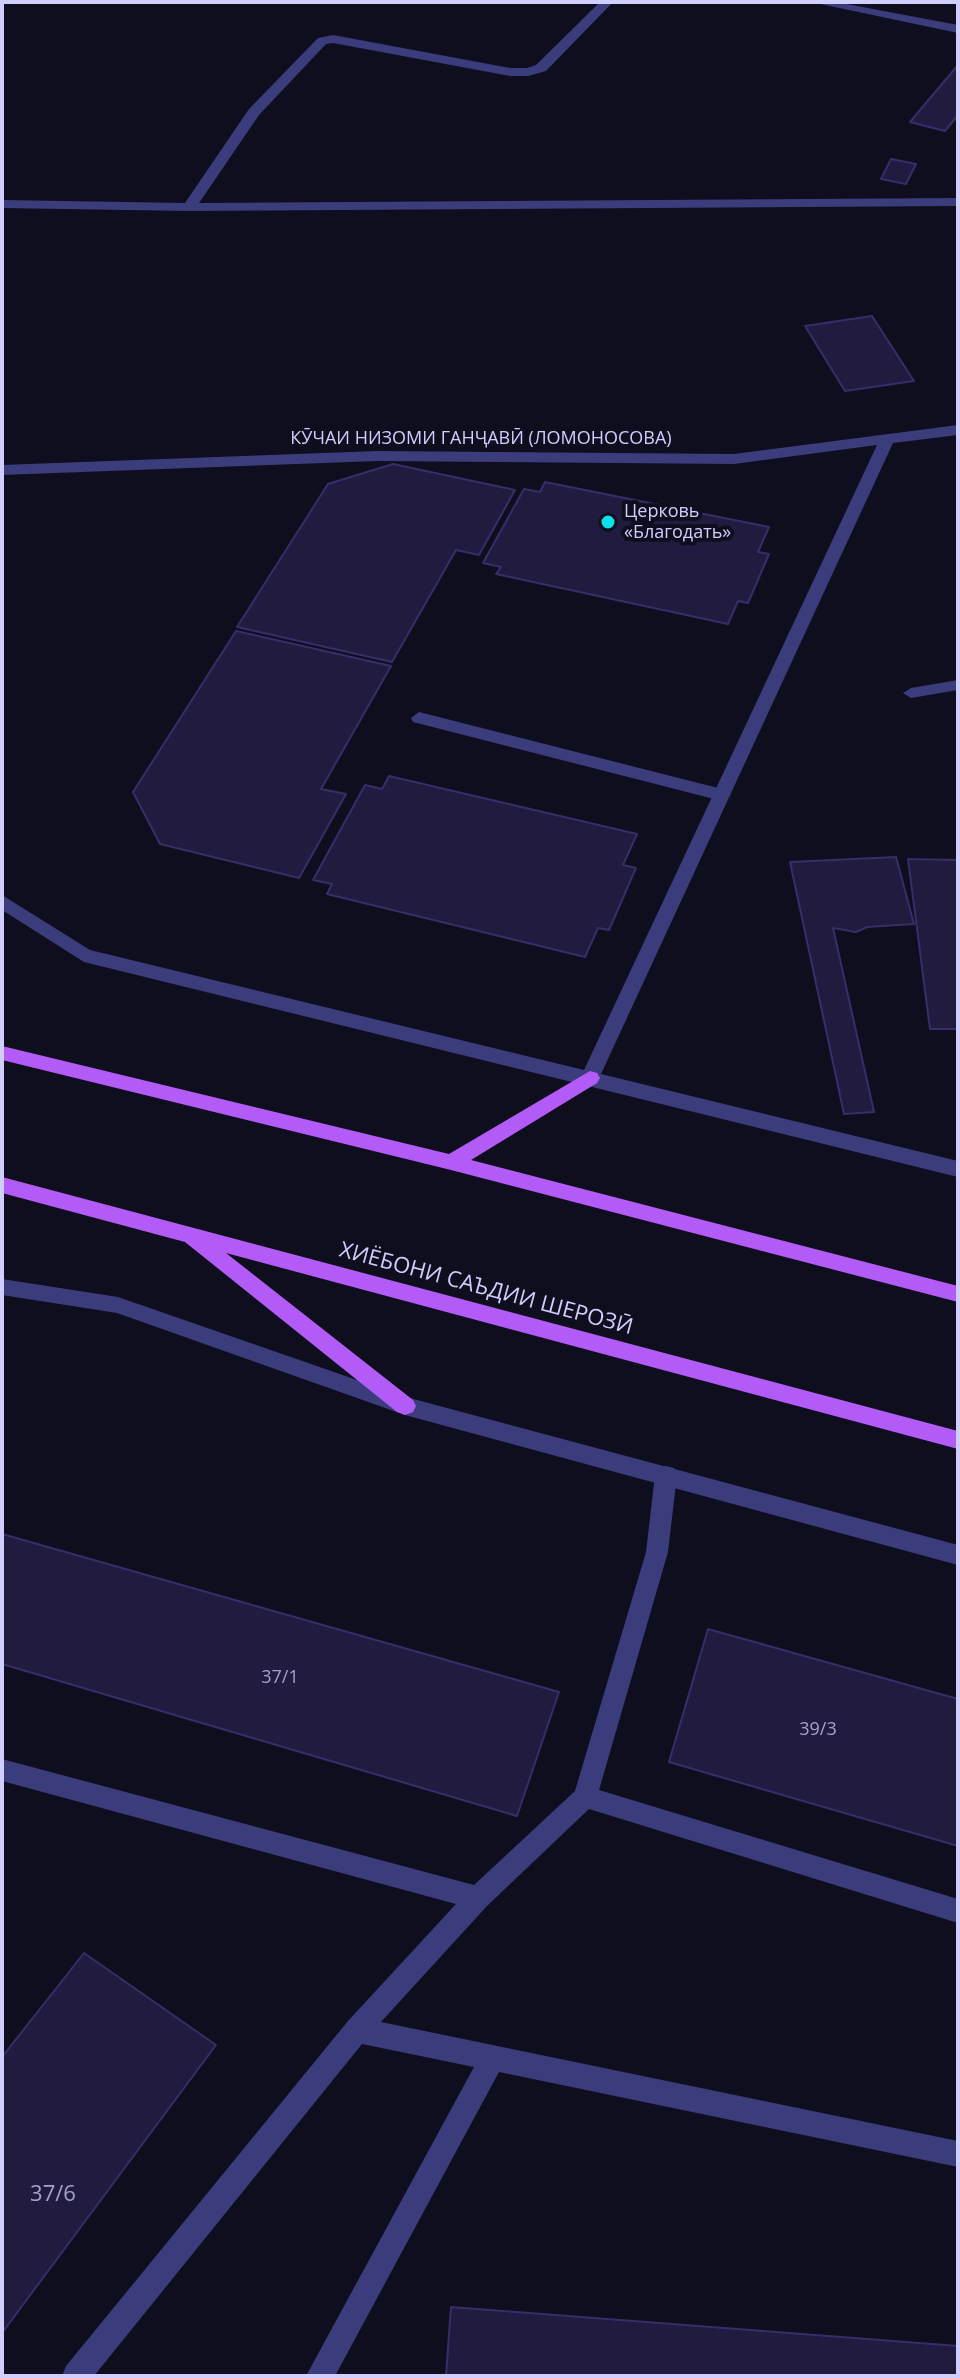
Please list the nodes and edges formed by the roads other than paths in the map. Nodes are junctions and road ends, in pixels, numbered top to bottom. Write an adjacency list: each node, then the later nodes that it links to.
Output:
1 (607, 2): 6 (street)
2 (817, 2): 3 (street)
3 (958, 29)
4 (958, 202): 6 (street)
5 (2, 204): 6 (street)
6 (189, 207)
7 (958, 430): 8 (street, КӮЧАИ НИЗОМИ ГАНҶАВӢ (ЛОМОНОСОВА))
8 (887, 440): 9 (street, КӮЧАИ НИЗОМИ ГАНҶАВӢ (ЛОМОНОСОВА)); 13 (street)
9 (2, 470)
10 (958, 685): 11 (street)
11 (911, 693)
12 (419, 718): 13 (street)
13 (722, 795): 16 (street)
14 (2, 901): 16 (street)
15 (2, 1053): 17 (main road)
16 (590, 1078): 17 (main road); 18 (street)
17 (451, 1162): 22 (main road)
18 (958, 1169)
19 (2, 1185): 20 (main road, ХИЁБОНИ САЪДИИ ШЕРОЗӢ)
20 (187, 1234): 23 (main road); 24 (main road, ХИЁБОНИ САЪДИИ ШЕРОЗӢ)
21 (2, 1287): 23 (street)
22 (958, 1294)
23 (405, 1406): 25 (street)
24 (958, 1440)
25 (666, 1475): 26 (street); 28 (street)
26 (958, 1555)
27 (2, 1770): 29 (street)
28 (585, 1797): 29 (street); 30 (street)
29 (478, 1898): 31 (street)
30 (958, 1911)
31 (357, 2030): 32 (street); 34 (street)
32 (493, 2058): 33 (street); 35 (street)
33 (958, 2154)
34 (76, 2376)
35 (320, 2376)

